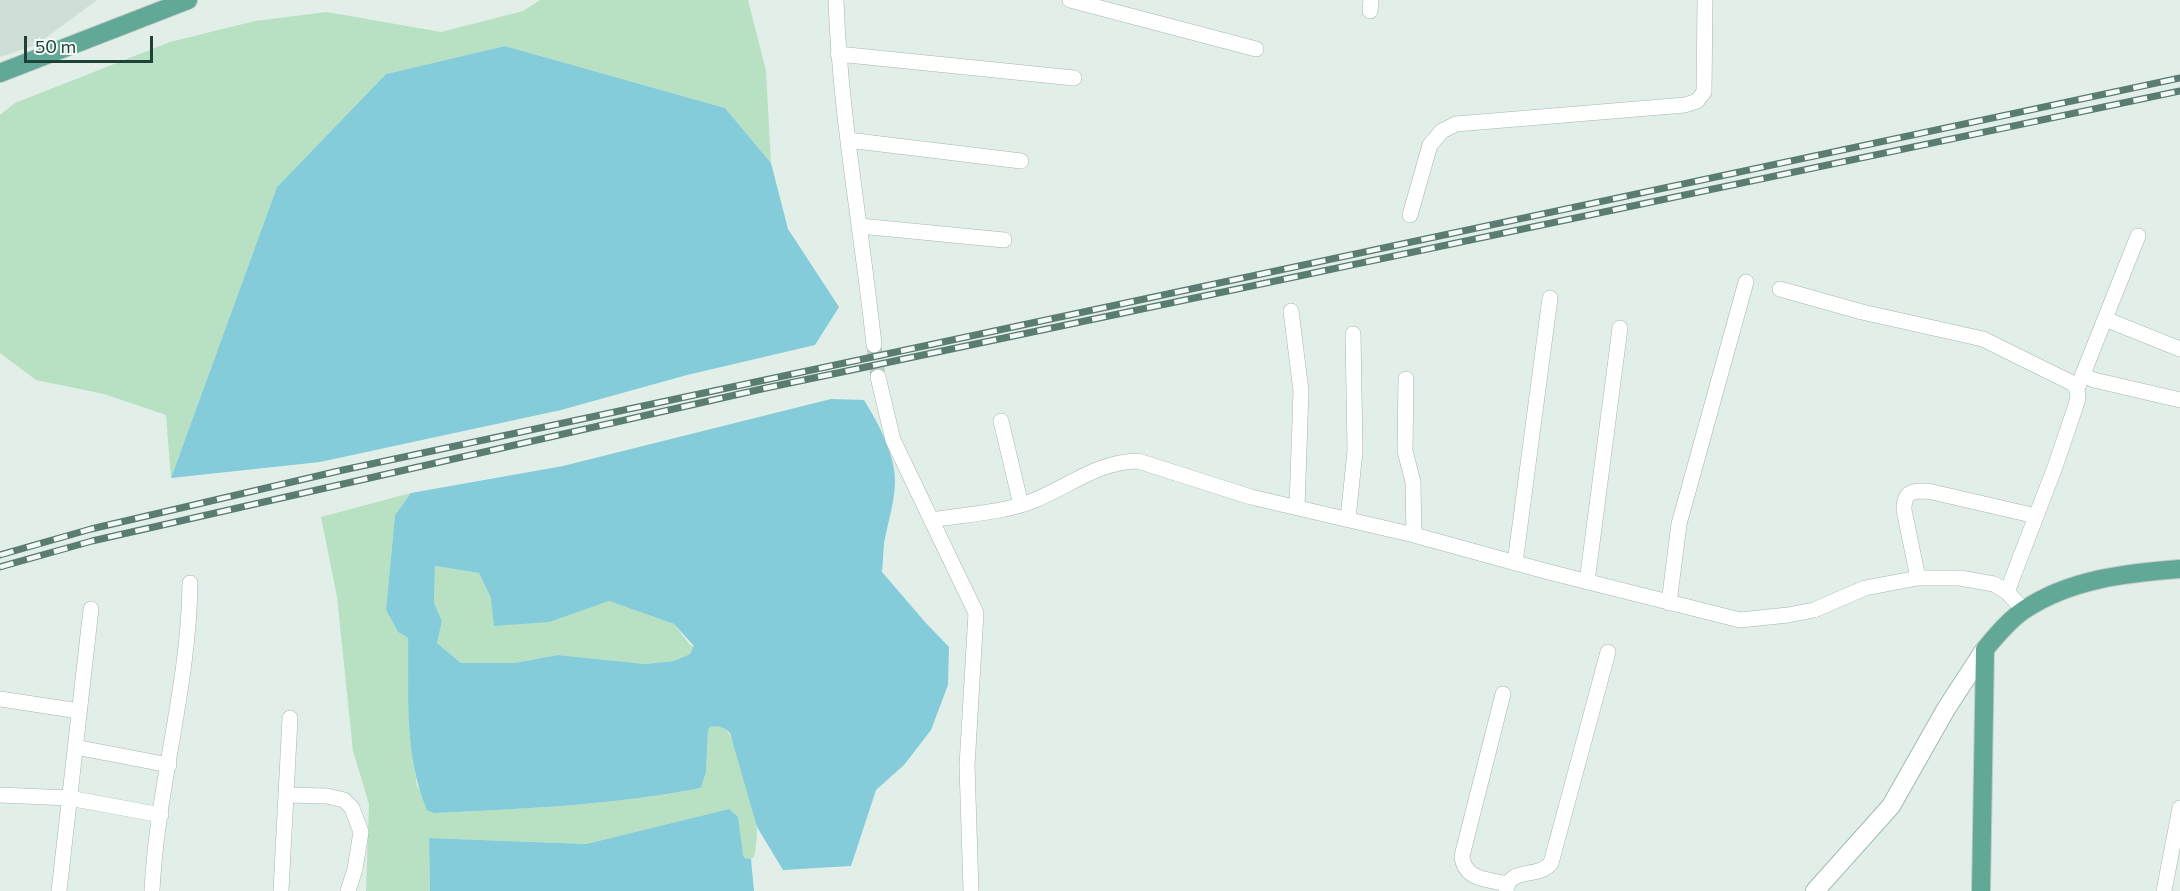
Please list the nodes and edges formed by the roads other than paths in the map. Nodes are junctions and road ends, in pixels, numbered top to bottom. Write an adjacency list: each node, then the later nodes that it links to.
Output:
1 (188, 0): 5 (main road)
2 (836, 0): 7 (street)
3 (1070, 0): 6 (street)
4 (1705, 0): 12 (street)
5 (159, 6): 8 (main road)
6 (1256, 50)
7 (838, 54): 9 (street); 10 (street)
8 (0, 73)
9 (1074, 78)
10 (848, 140): 11 (street); 13 (street)
11 (1021, 161)
12 (1410, 215)
13 (860, 226): 15 (street); 23 (street)
14 (2139, 236): 20 (street)
15 (1004, 240)
16 (1746, 282): 42 (street)
17 (1780, 289): 27 (street)
18 (1550, 298): 36 (street)
19 (1291, 311): 31 (street)
20 (2105, 319): 24 (street); 27 (street)
21 (1620, 328): 39 (street)
22 (1353, 334): 33 (street)
23 (874, 345)
24 (2180, 349)
25 (878, 377): 34 (street)
26 (1406, 379): 35 (street)
27 (2080, 382): 28 (street); 32 (street)
28 (2180, 400)
29 (1001, 421): 30 (street)
30 (1021, 505): 31 (street); 34 (street)
31 (1298, 507): 33 (street)
32 (2036, 516): 38 (street); 41 (street)
33 (1348, 519): 35 (street)
34 (931, 520): 63 (street)
35 (1414, 535): 36 (street)
36 (1515, 563): 39 (street)
37 (2180, 569): 44 (main road)
38 (1918, 578): 41 (street); 42 (street)
39 (1587, 582): 42 (street)
40 (190, 583): 52 (street)
41 (2007, 592): 44 (street)
42 (1669, 603)
43 (91, 609): 49 (street)
44 (2024, 610): 45 (main road)
45 (1985, 649): 64 (main road); 65 (main road)
46 (1608, 652): 58 (street)
47 (1503, 694): 58 (street)
48 (0, 699): 49 (street)
49 (79, 711): 51 (street)
50 (290, 718): 54 (street)
51 (75, 747): 52 (street); 55 (street)
52 (169, 765): 57 (street)
53 (0, 795): 55 (street)
54 (287, 795): 61 (street); 62 (street)
55 (69, 798): 57 (street); 59 (street)
56 (2180, 808): 66 (street)
57 (161, 815): 60 (street)
58 (1506, 887)
59 (58, 891)
60 (152, 891)
61 (281, 891)
62 (348, 891)
63 (971, 891)
64 (1815, 891)
65 (1981, 891)
66 (2164, 891)

